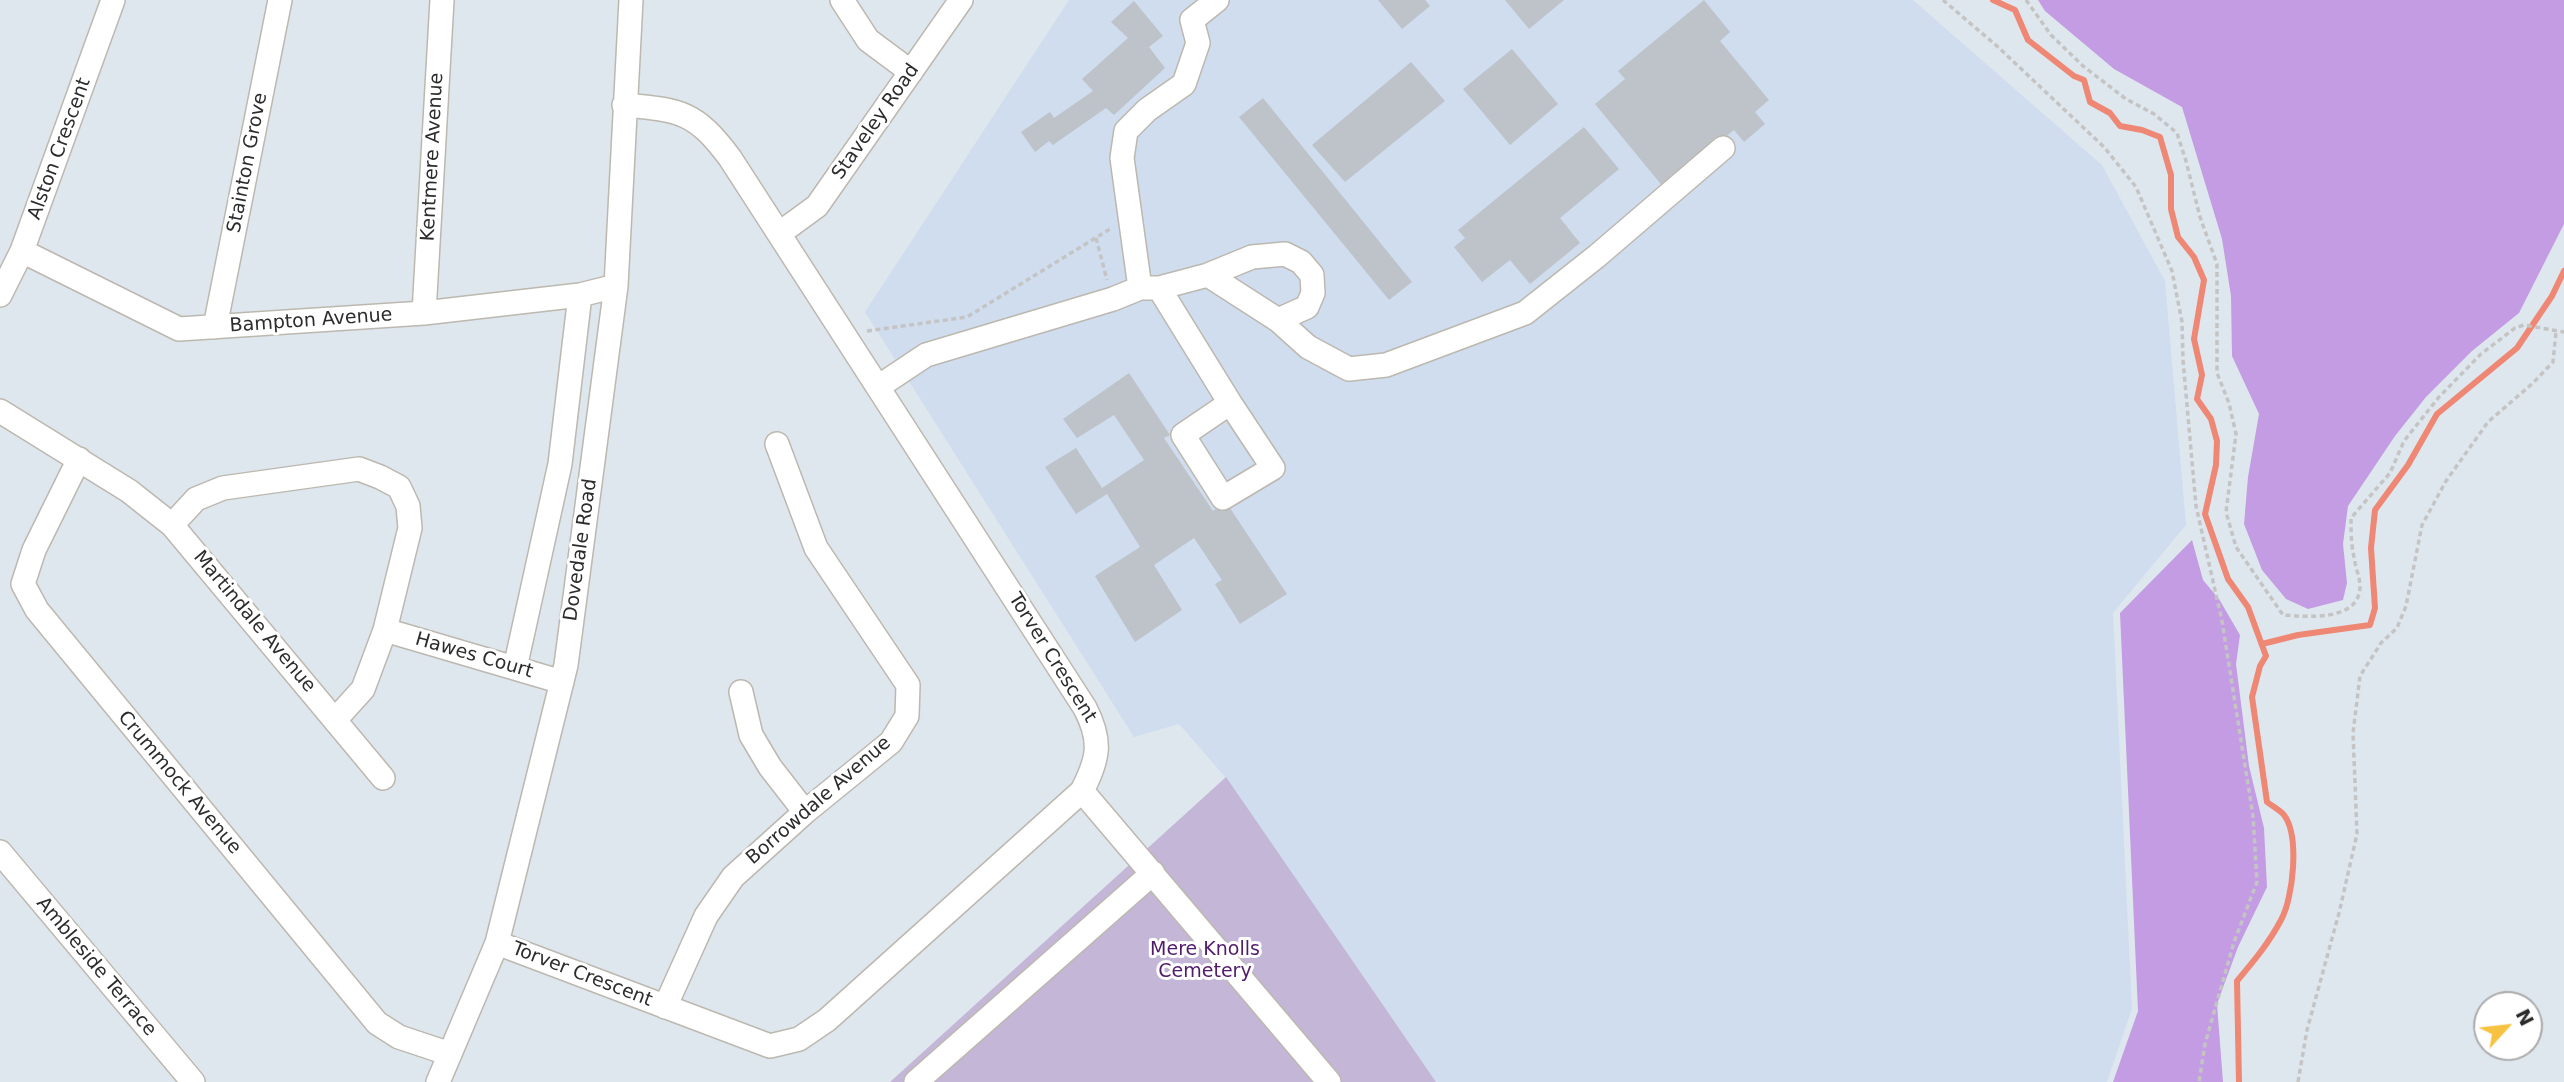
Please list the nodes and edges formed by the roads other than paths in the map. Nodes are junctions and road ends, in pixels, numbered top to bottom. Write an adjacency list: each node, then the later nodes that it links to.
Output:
1 (113, 0): 12 (street, Alston Crescent)
2 (280, 0): 20 (street, Stainton Grove)
3 (442, 0): 18 (street, Kentmere Avenue)
4 (631, 0): 9 (street, Dovedale Road)
5 (842, 0): 8 (street)
6 (961, 0): 8 (street, Staveley Road)
7 (1217, 0): 15 (street)
8 (911, 72): 11 (street, Staveley Road)
9 (624, 106): 11 (street, Torver Crescent); 14 (street, Dovedale Road)
10 (1723, 148): 19 (street)
11 (780, 233): 21 (street, Torver Crescent)
12 (22, 251): 16 (street, Alston Crescent); 20 (street, Bampton Avenue)
13 (1208, 275): 15 (street); 19 (street); 19 (street)
14 (616, 286): 17 (street, Bampton Avenue); 29 (street, Dovedale Road)
15 (1150, 288): 21 (street); 22 (street)
16 (0, 295)
17 (580, 295): 18 (street, Bampton Avenue); 28 (street)
18 (424, 313): 20 (street, Bampton Avenue)
19 (1278, 320)
20 (215, 327)
21 (878, 387): 33 (street, Torver Crescent)
22 (1230, 402)
23 (0, 411): 25 (street, Martindale Avenue)
24 (777, 443): 34 (street, Borrowdale Avenue)
25 (79, 459): 26 (street, Martindale Avenue); 39 (street, Crummock Avenue)
26 (172, 524): 27 (street); 31 (street, Martindale Avenue)
27 (386, 630): 28 (street, Hawes Court); 31 (street)
28 (515, 668): 29 (street, Hawes Court)
29 (562, 682): 37 (street, Dovedale Road)
30 (741, 692): 34 (street)
31 (335, 720): 32 (street, Martindale Avenue)
32 (383, 778)
33 (1082, 791): 36 (street); 38 (street, Torver Crescent)
34 (805, 812): 38 (street, Borrowdale Avenue)
35 (0, 852): 40 (street, Ambleside Terrace)
36 (1153, 873): 42 (street); 43 (street)
37 (497, 943): 38 (street, Torver Crescent); 39 (street, Dovedale Road)
38 (665, 1007)
39 (450, 1054): 41 (street, Dovedale Road)
40 (193, 1082)
41 (438, 1082)
42 (916, 1082)
43 (1329, 1082)

